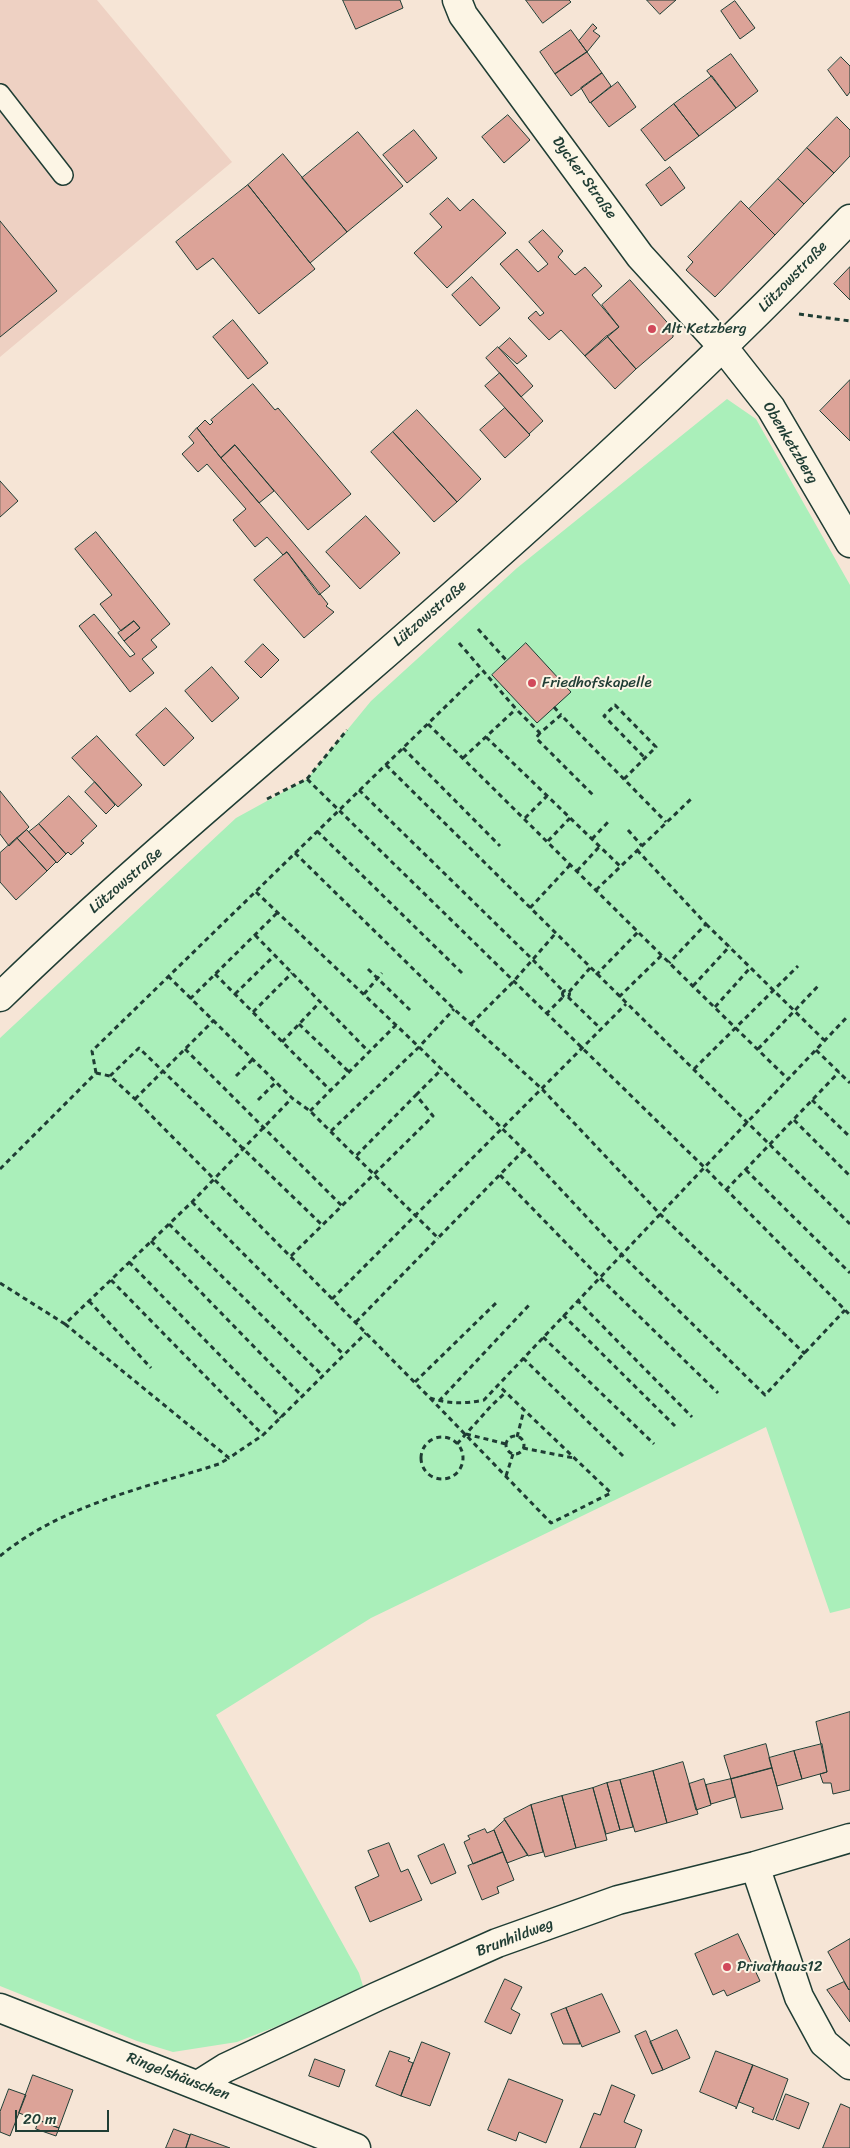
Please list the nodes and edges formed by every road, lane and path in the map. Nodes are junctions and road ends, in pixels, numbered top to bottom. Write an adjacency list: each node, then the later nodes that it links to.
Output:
1 (457, 0): 7 (street, Dycker Straße)
2 (0, 94): 3 (lane)
3 (63, 176)
4 (850, 219): 5 (street, Lützowstraße)
5 (772, 301): 6 (path); 7 (street, Lützowstraße)
6 (850, 321)
7 (723, 347): 8 (street, Obenketzberg); 80 (street, Lützowstraße)
8 (850, 543)
9 (478, 629): 11 (path)
10 (459, 643): 12 (path)
11 (508, 661)
12 (482, 671): 14 (path); 16 (path)
13 (554, 707): 15 (path)
14 (516, 708): 18 (path); 19 (path)
15 (561, 715): 18 (path); 25 (path)
16 (428, 724): 20 (path); 21 (path)
17 (348, 729): 24 (path)
18 (540, 733): 27 (path)
19 (486, 736): 21 (path); 28 (path)
20 (403, 748): 23 (path); 40 (path)
21 (463, 758): 32 (path)
22 (645, 758): 22 (path); 25 (path)
23 (386, 765): 26 (path); 50 (path)
24 (306, 779): 30 (path); 31 (path)
25 (624, 779): 35 (path)
26 (359, 790): 31 (path); 59 (path)
27 (593, 795)
28 (547, 796): 32 (path); 33 (path)
29 (691, 799): 35 (path)
30 (258, 803)
31 (337, 810): 37 (path); 72 (path)
32 (525, 818): 39 (path)
33 (570, 818): 38 (path); 39 (path)
34 (609, 821): 38 (path)
35 (666, 822): 42 (path)
36 (628, 830): 42 (path)
37 (317, 831): 44 (path); 67 (path)
38 (592, 839): 41 (path)
39 (548, 841): 45 (path)
40 (500, 846)
41 (600, 846): 46 (path); 47 (path)
42 (642, 846): 43 (path)
43 (637, 850): 46 (path); 52 (path)
44 (295, 853): 49 (path); 87 (path)
45 (571, 864): 47 (path); 50 (path)
46 (620, 866): 48 (path)
47 (577, 871): 48 (path)
48 (596, 890): 53 (path)
49 (256, 892): 51 (path); 70 (path)
50 (530, 908): 54 (path)
51 (277, 913): 55 (path); 78 (path)
52 (706, 924): 56 (path); 60 (path)
53 (638, 932): 57 (path); 69 (path)
54 (555, 934): 59 (path); 63 (path)
55 (255, 935): 58 (path); 68 (path)
56 (730, 946): 62 (path); 74 (path)
57 (662, 955): 60 (path); 82 (path)
58 (274, 956): 65 (path); 77 (path)
59 (533, 960): 72 (path); 79 (path)
60 (670, 963): 74 (path)
61 (798, 966): 75 (path)
62 (750, 967): 75 (path); 86 (path)
63 (590, 968): 69 (path); 76 (path)
64 (368, 969): 71 (path)
65 (292, 973): 84 (path); 90 (path)
66 (382, 973): 71 (path)
67 (462, 973)
68 (215, 974): 77 (path); 83 (path)
69 (596, 974): 82 (path)
70 (168, 976): 83 (path); 113 (path)
71 (378, 978): 78 (path); 88 (path)
72 (513, 982): 91 (path); 95 (path)
73 (820, 984): 89 (path)
74 (693, 986): 86 (path)
75 (773, 990): 89 (path); 97 (path)
76 (569, 992): 79 (path); 81 (path)
77 (235, 994): 90 (path)
78 (364, 994): 96 (path)
79 (564, 994): 81 (path); 91 (path)
80 (0, 997)
81 (568, 997): 98 (path)
82 (619, 997): 85 (path)
83 (190, 999): 93 (path)
84 (320, 1002): 94 (path); 106 (path)
85 (626, 1004): 98 (path); 109 (path)
86 (715, 1007): 97 (path)
87 (454, 1009): 95 (path); 101 (path)
88 (410, 1010)
89 (794, 1011): 99 (path); 104 (path)
90 (253, 1012): 100 (path)
91 (546, 1014): 103 (path)
92 (847, 1017): 99 (path)
93 (214, 1020): 102 (path); 107 (path)
94 (299, 1024): 100 (path); 111 (path)
95 (471, 1024): 119 (path)
96 (396, 1025): 101 (path); 106 (path)
97 (736, 1027): 104 (path); 109 (path)
98 (601, 1029): 103 (path)
99 (824, 1040): 105 (path)
100 (282, 1042): 120 (path)
101 (419, 1047): 108 (path); 131 (path)
102 (185, 1049): 110 (path); 129 (path)
103 (582, 1049): 119 (path); 137 (path)
104 (758, 1049): 116 (path)
105 (816, 1050): 112 (path); 116 (path)
106 (369, 1052): 111 (path)
107 (253, 1059): 115 (path); 117 (path)
108 (442, 1069): 121 (path); 130 (path)
109 (694, 1069): 128 (path)
110 (163, 1071): 114 (path); 123 (path); 134 (path)
111 (349, 1072): 120 (path)
112 (839, 1072): 118 (path); 125 (path)
113 (96, 1074): 114 (path); 138 (path)
114 (110, 1076): 123 (path)
115 (236, 1076)
116 (788, 1078): 128 (path)
117 (276, 1082): 122 (path); 124 (path)
118 (850, 1083)
119 (542, 1089): 130 (path); 147 (path)
120 (330, 1091): 126 (path)
121 (416, 1095): 136 (path); 140 (path)
122 (292, 1098): 126 (path); 129 (path)
123 (135, 1099): 143 (path)
124 (258, 1100)
125 (812, 1100): 127 (path); 132 (path)
126 (310, 1111): 131 (path)
127 (794, 1120): 133 (path); 142 (path)
128 (747, 1122): 133 (path); 137 (path)
129 (264, 1126): 134 (path); 146 (path)
130 (502, 1128): 135 (path); 148 (path)
131 (331, 1131): 136 (path)
132 (850, 1137)
133 (770, 1145): 139 (path); 150 (path)
134 (243, 1149): 143 (path); 151 (path)
135 (524, 1150): 141 (path); 154 (path)
136 (356, 1156): 140 (path)
137 (705, 1168): 144 (path); 147 (path)
138 (0, 1169)
139 (746, 1170): 144 (path); 157 (path)
140 (374, 1174): 146 (path); 148 (path)
141 (500, 1175): 152 (path); 158 (path)
142 (850, 1176)
143 (213, 1179): 145 (path); 155 (path)
144 (726, 1190): 166 (path)
145 (192, 1202): 149 (path); 174 (path)
146 (342, 1206): 151 (path)
147 (660, 1214): 154 (path); 173 (path)
148 (415, 1215): 152 (path); 161 (path)
149 (169, 1224): 153 (path); 177 (path)
150 (850, 1224)
151 (322, 1225): 155 (path)
152 (438, 1238): 169 (path)
153 (151, 1241): 156 (path); 182 (path)
154 (622, 1255): 158 (path); 173 (path)
155 (291, 1256): 161 (path)
156 (129, 1262): 159 (path); 189 (path)
157 (850, 1273)
158 (599, 1277): 162 (path); 181 (path)
159 (110, 1280): 163 (path); 192 (path)
160 (0, 1283): 170 (path)
161 (332, 1299): 169 (path)
162 (577, 1300): 168 (path); 188 (path)
163 (89, 1301): 170 (path); 176 (path)
164 (496, 1303): 178 (path)
165 (530, 1304): 185 (path)
166 (845, 1310): 167 (path); 173 (path)
167 (850, 1315)
168 (563, 1316): 172 (path); 190 (path)
169 (356, 1322): 171 (path)
170 (65, 1324): 200 (path)
171 (366, 1332): 174 (path); 178 (path)
172 (543, 1337): 175 (path); 196 (path)
173 (805, 1354)
174 (344, 1355): 177 (path)
175 (523, 1358): 179 (path); 199 (path)
176 (151, 1368)
177 (323, 1376): 182 (path)
178 (415, 1382): 183 (path)
179 (498, 1385): 180 (path); 184 (path)
180 (506, 1392): 186 (path); 187 (path)
181 (718, 1393)
182 (302, 1396): 189 (path)
183 (430, 1398): 185 (path); 191 (path)
184 (484, 1400): 185 (path); 186 (path)
185 (438, 1401)
186 (491, 1406): 191 (path)
187 (524, 1409): 193 (path); 201 (path)
188 (692, 1417)
189 (281, 1418): 192 (path)
190 (675, 1426)
191 (465, 1434): 194 (path); 195 (path); 202 (path)
192 (263, 1435): 200 (path)
193 (517, 1437): 195 (path); 197 (path)
194 (458, 1444): 194 (path)
195 (506, 1444): 198 (path)
196 (654, 1444)
197 (523, 1448): 198 (path); 201 (path)
198 (513, 1454): 202 (path)
199 (623, 1456)
200 (229, 1458): 203 (path)
201 (574, 1458): 202 (path)
202 (506, 1476)
203 (0, 1556)
204 (850, 1838): 205 (street, Brunhildweg)
205 (754, 1866): 207 (street); 208 (street, Brunhildweg)
206 (0, 2008): 208 (street, Ringelshäuschen)
207 (850, 2065)
208 (198, 2085): 209 (street, Ringelshäuschen)
209 (356, 2148)

